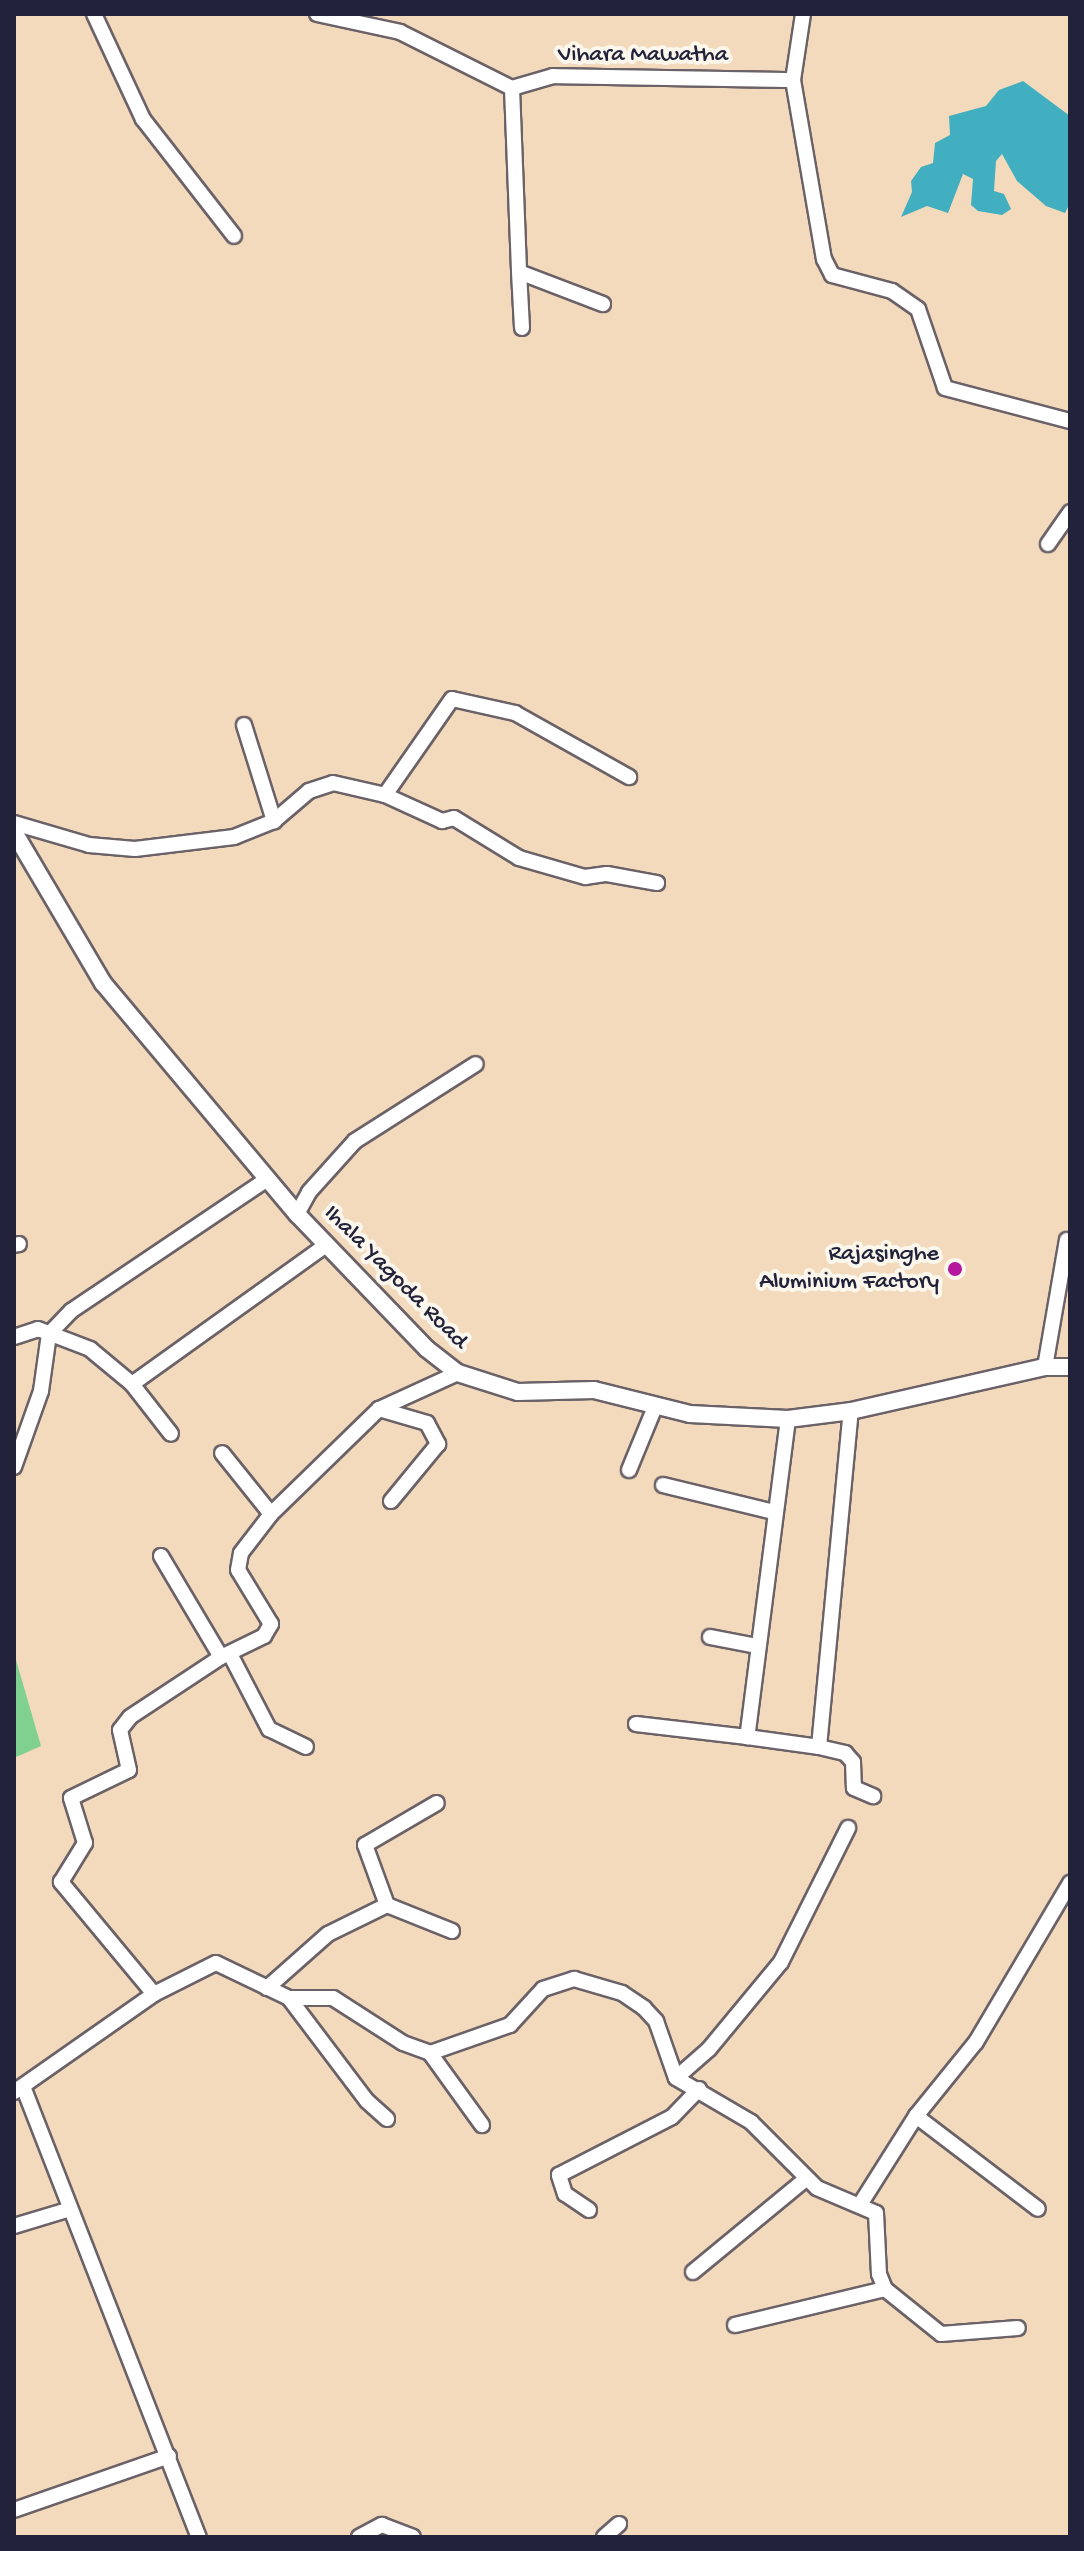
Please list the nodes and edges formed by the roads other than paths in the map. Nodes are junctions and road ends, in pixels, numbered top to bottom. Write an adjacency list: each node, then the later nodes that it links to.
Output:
1 (94, 14): 6 (street)
2 (317, 14): 5 (street)
3 (803, 14): 4 (street)
4 (793, 80): 5 (street, Vihara Mawatha); 10 (street)
5 (512, 88): 7 (street)
6 (234, 236)
7 (519, 272): 8 (street); 9 (street)
8 (603, 304)
9 (522, 328)
10 (1070, 421)
11 (1070, 512): 12 (street)
12 (1048, 544)
13 (244, 725): 16 (street)
14 (629, 777): 15 (street)
15 (385, 795): 16 (street); 19 (street)
16 (274, 821): 17 (street)
17 (14, 823)
18 (14, 832): 21 (street, Ihala Yagoda Road)
19 (657, 883)
20 (476, 1064): 22 (street)
21 (266, 1180): 22 (street, Ihala Yagoda Road); 25 (street)
22 (297, 1214): 24 (street, Ihala Yagoda Road)
23 (1067, 1240): 27 (street)
24 (326, 1245): 29 (street, Ihala Yagoda Road); 30 (street)
25 (49, 1334): 26 (street); 30 (street); 37 (street)
26 (14, 1337)
27 (1045, 1367): 28 (street, Ihala Yagoda Road); 33 (street, Ihala Yagoda Road)
28 (1070, 1367)
29 (458, 1373): 31 (street, Ihala Yagoda Road); 32 (street)
30 (132, 1384): 35 (street)
31 (655, 1407): 34 (street, Ihala Yagoda Road); 38 (street)
32 (379, 1409): 40 (street); 42 (street)
33 (851, 1411): 34 (street, Ihala Yagoda Road); 50 (street)
34 (788, 1419): 41 (street)
35 (171, 1434)
36 (222, 1453): 42 (street)
37 (14, 1467)
38 (629, 1470)
39 (663, 1485): 41 (street)
40 (391, 1501)
41 (774, 1512): 45 (street)
42 (271, 1514): 46 (street)
43 (161, 1556): 46 (street)
44 (710, 1637): 45 (street)
45 (757, 1646): 48 (street)
46 (226, 1655): 49 (street); 58 (street)
47 (636, 1724): 48 (street)
48 (747, 1737): 50 (street)
49 (306, 1747)
50 (819, 1747): 51 (street)
51 (873, 1796)
52 (437, 1803): 55 (street)
53 (848, 1828): 61 (street)
54 (1070, 1883): 64 (street)
55 (387, 1905): 56 (street); 57 (street)
56 (452, 1931)
57 (267, 1988): 58 (street); 59 (street)
58 (154, 1994): 63 (street)
59 (289, 1998): 60 (street); 65 (street)
60 (430, 2053): 61 (street); 66 (street)
61 (676, 2078): 62 (street)
62 (699, 2089): 67 (street); 71 (street)
63 (17, 2090): 70 (street)
64 (916, 2116): 68 (street); 69 (street)
65 (387, 2119)
66 (482, 2125)
67 (806, 2179): 68 (street); 73 (street)
68 (861, 2203): 74 (street)
69 (1038, 2209)
70 (67, 2210): 72 (street); 77 (street)
71 (589, 2210)
72 (14, 2226)
73 (693, 2272)
74 (885, 2289): 75 (street); 76 (street)
75 (735, 2325)
76 (1018, 2328)
77 (169, 2456): 78 (street); 80 (street)
78 (14, 2510)
79 (619, 2524): 83 (street)
80 (199, 2537)
81 (359, 2537): 82 (street)
82 (413, 2537)
83 (604, 2537)

